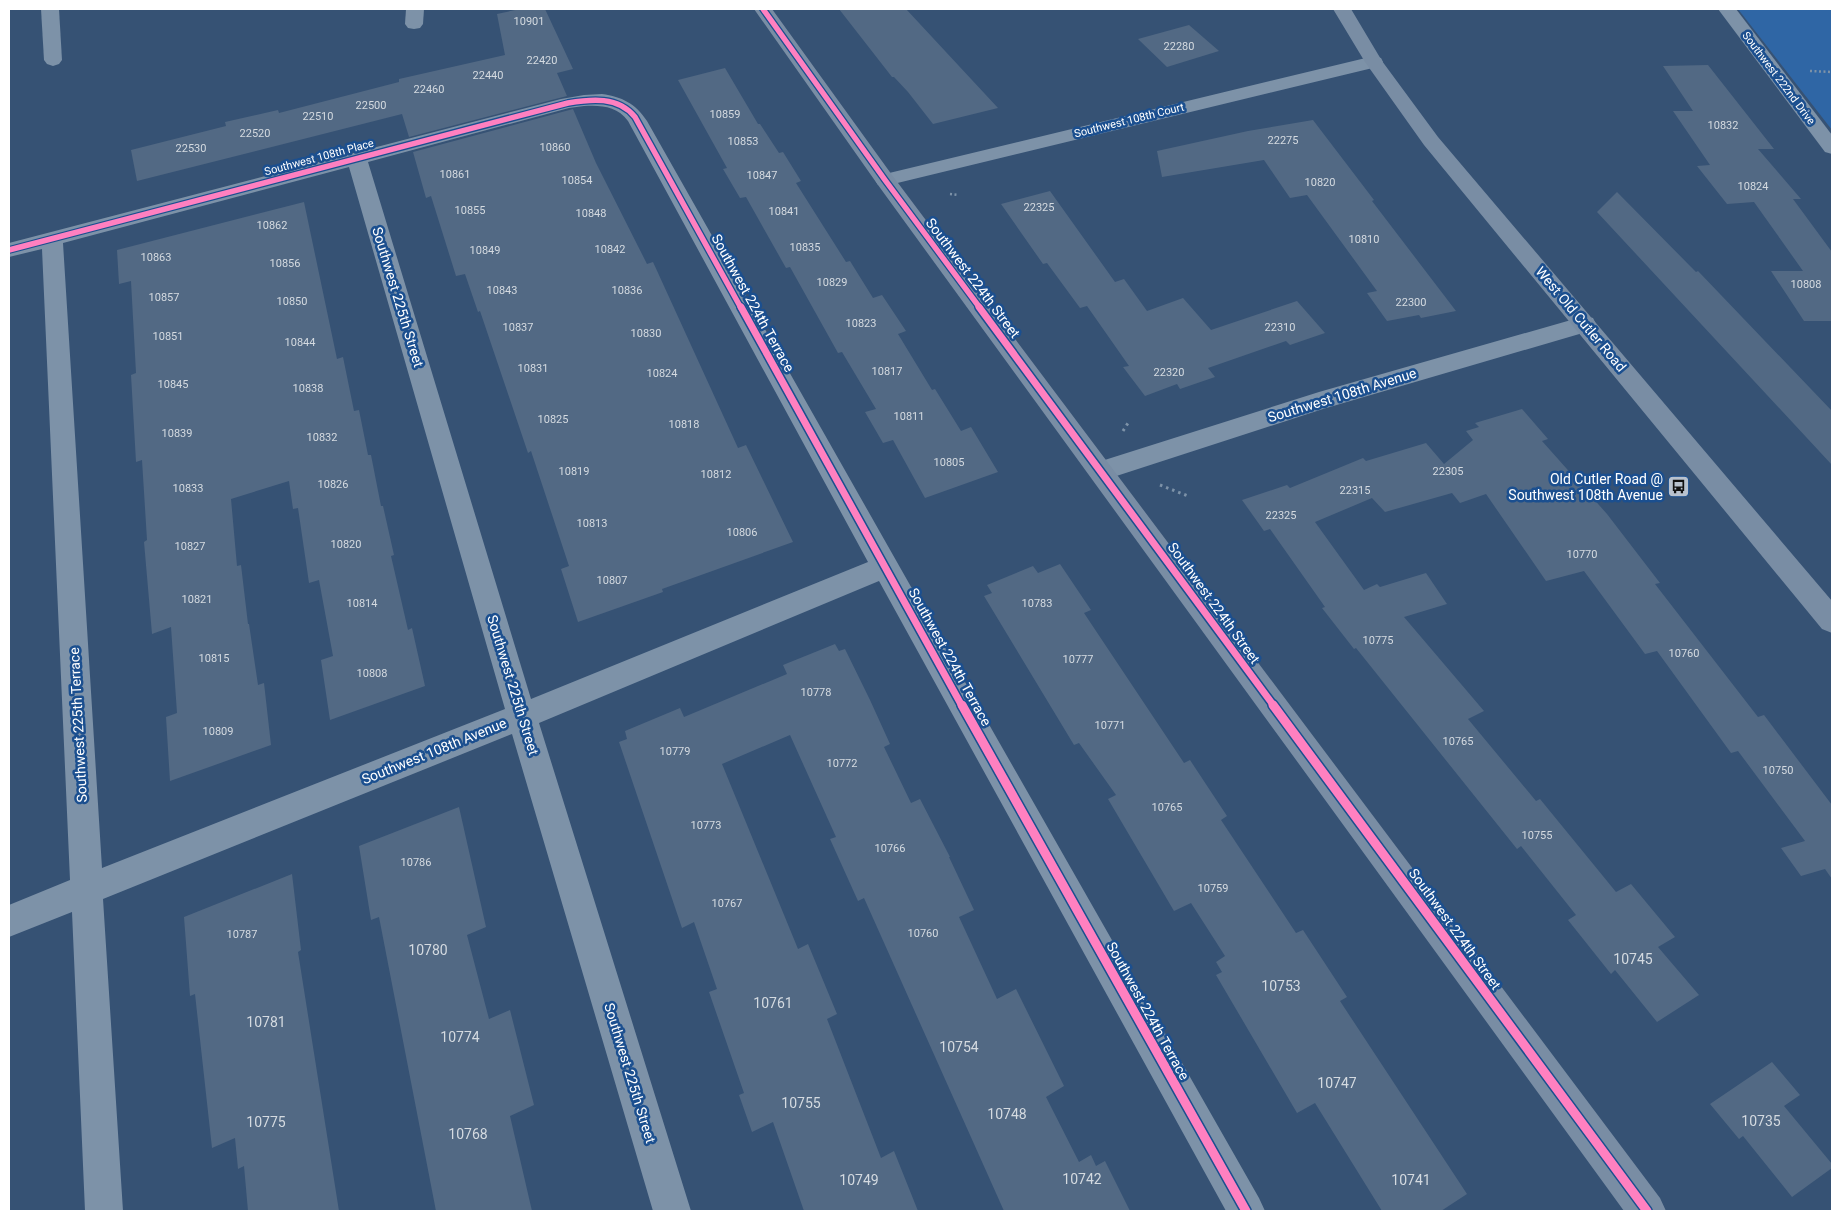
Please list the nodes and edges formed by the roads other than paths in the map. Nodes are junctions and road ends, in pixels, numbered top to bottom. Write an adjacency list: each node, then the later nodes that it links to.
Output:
1 (50, 9): 5 (street)
2 (763, 9): 10 (street, Southwest 224th Street)
3 (1342, 9): 6 (street, West Old Cutler Road)
4 (1726, 9): 8 (street, Southwest 222nd Drive)
5 (53, 60)
6 (1374, 62): 10 (street, Southwest 108th Court); 13 (street, West Old Cutler Road)
7 (633, 115): 9 (street, Southwest 108th Place); 15 (street, Southwest 224th Terrace)
8 (1832, 148)
9 (357, 159): 11 (street, Southwest 108th Place); 17 (street, Southwest 225th Street)
10 (885, 180): 14 (street, Southwest 224th Street)
11 (52, 239): 12 (street, Southwest 108th Place); 18 (street, Southwest 225th Terrace)
12 (9, 250)
13 (1585, 324): 14 (street, Southwest 108th Avenue); 16 (street, West Old Cutler Road)
14 (1101, 471): 23 (street, Southwest 224th Street)
15 (886, 566): 17 (street, Southwest 108th Avenue); 22 (street, Southwest 224th Terrace)
16 (1832, 621)
17 (522, 716): 18 (street, Southwest 108th Avenue); 21 (street, Southwest 225th Street)
18 (86, 890): 19 (street, Southwest 108th Avenue); 20 (street, Southwest 225th Terrace)
19 (9, 921)
20 (104, 1211)
21 (672, 1211)
22 (1246, 1211)
23 (1647, 1211)

